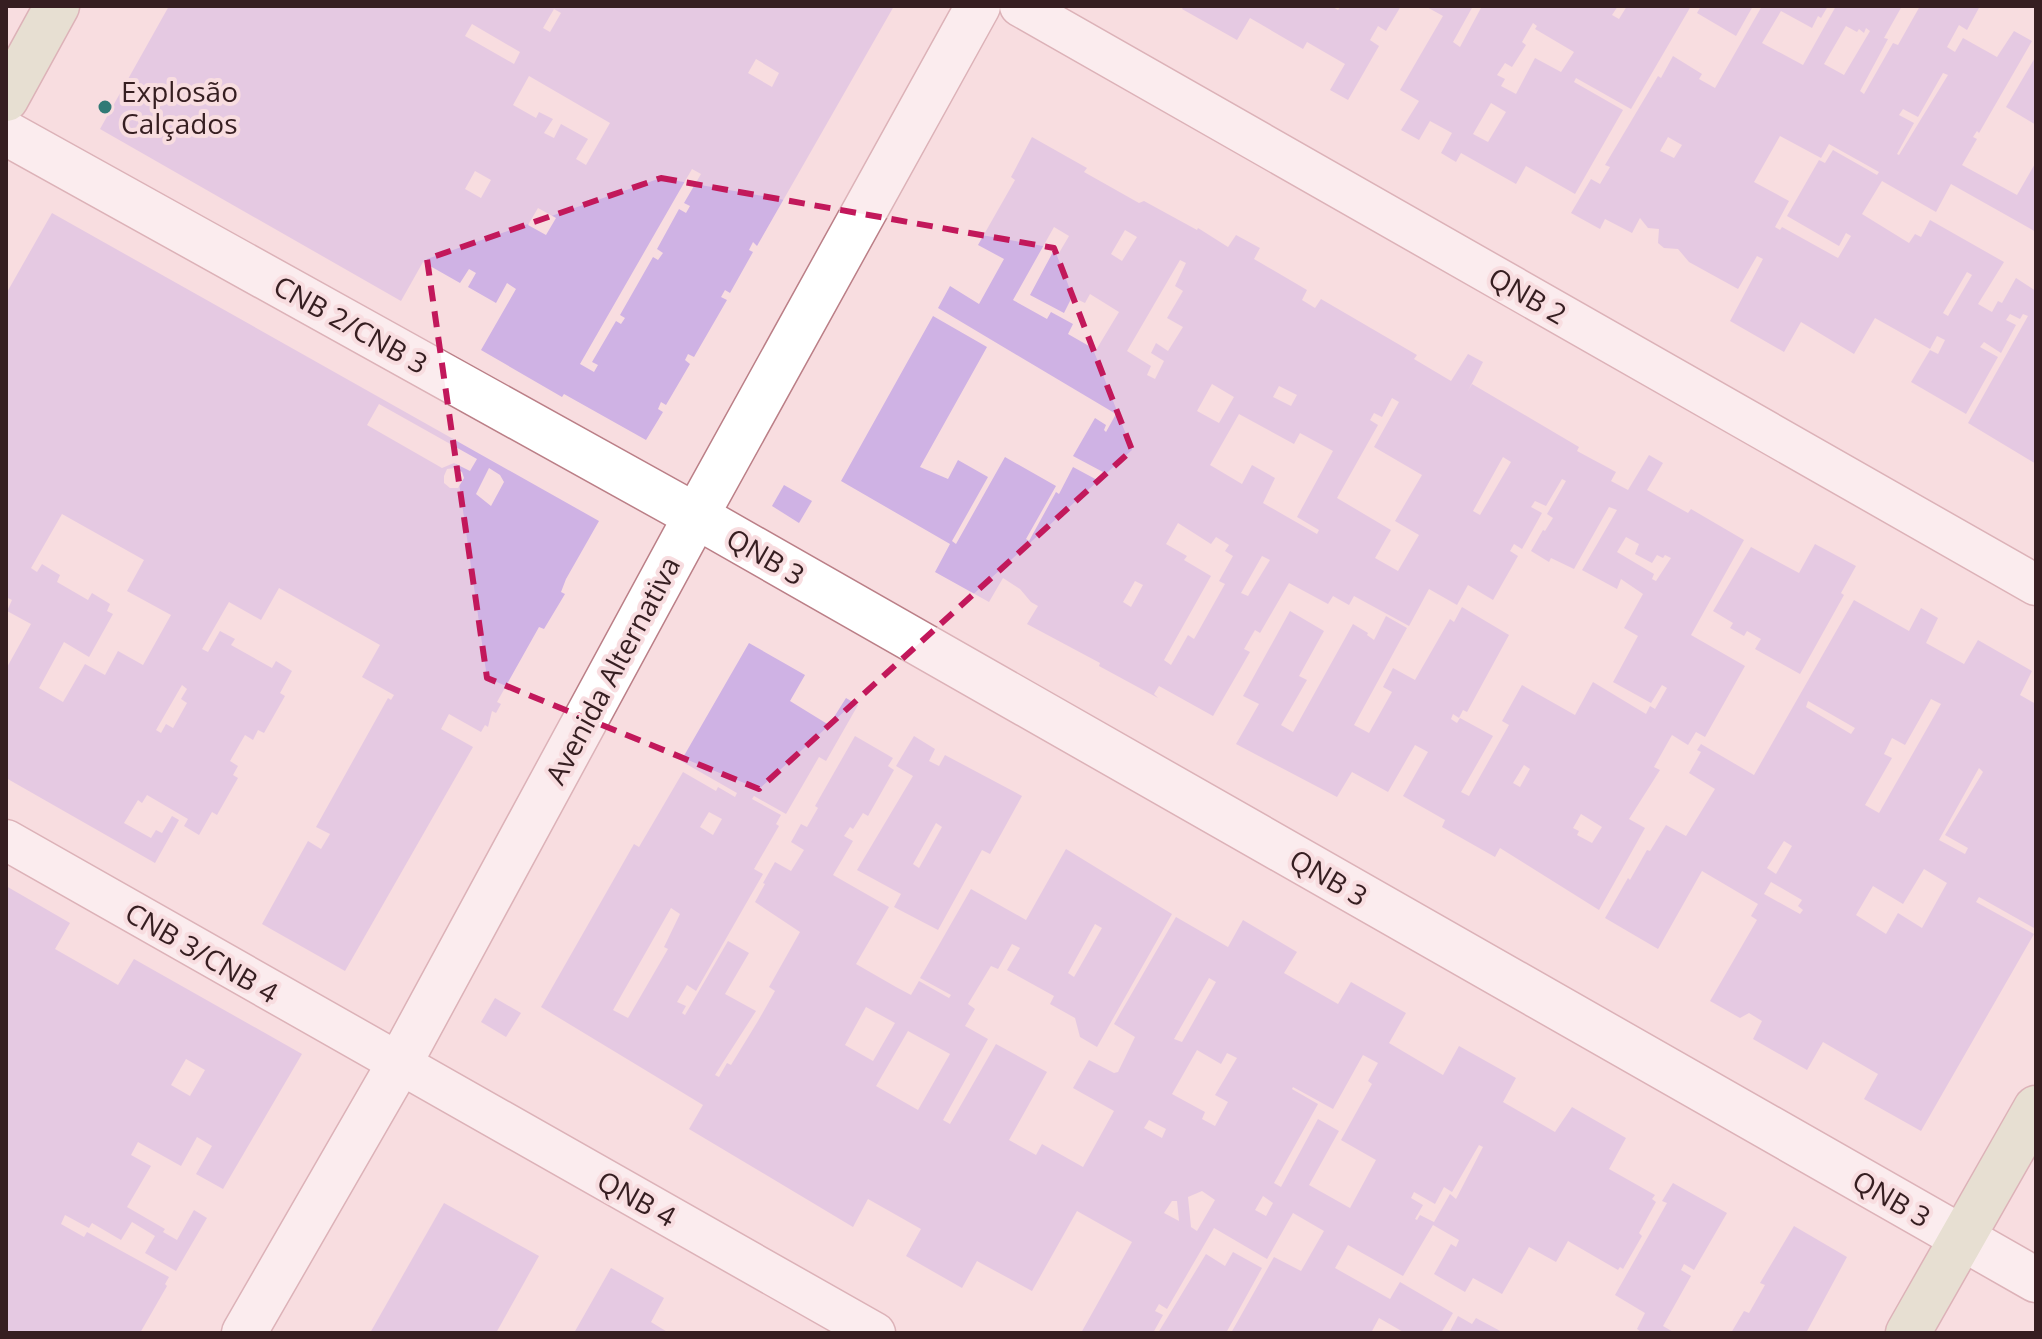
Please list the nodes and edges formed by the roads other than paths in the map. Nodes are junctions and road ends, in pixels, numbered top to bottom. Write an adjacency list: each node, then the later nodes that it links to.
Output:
1 (57, 6): 4 (main road)
2 (978, 6): 6 (street, Avenida Alternativa)
3 (1020, 6): 7 (street, QNB 2)
4 (6, 99)
5 (6, 133): 6 (street, CNB 2/CNB 3)
6 (696, 516): 9 (street, Avenida Alternativa); 11 (street, QNB 3)
7 (2036, 585)
8 (6, 840): 9 (street, CNB 3/CNB 4)
9 (399, 1064): 13 (street, Avenida Alternativa); 14 (street, QNB 4)
10 (2036, 1108): 11 (main road)
11 (1962, 1238): 12 (street, QNB 3); 15 (main road)
12 (2036, 1280)
13 (244, 1333)
14 (875, 1333)
15 (1908, 1333)

